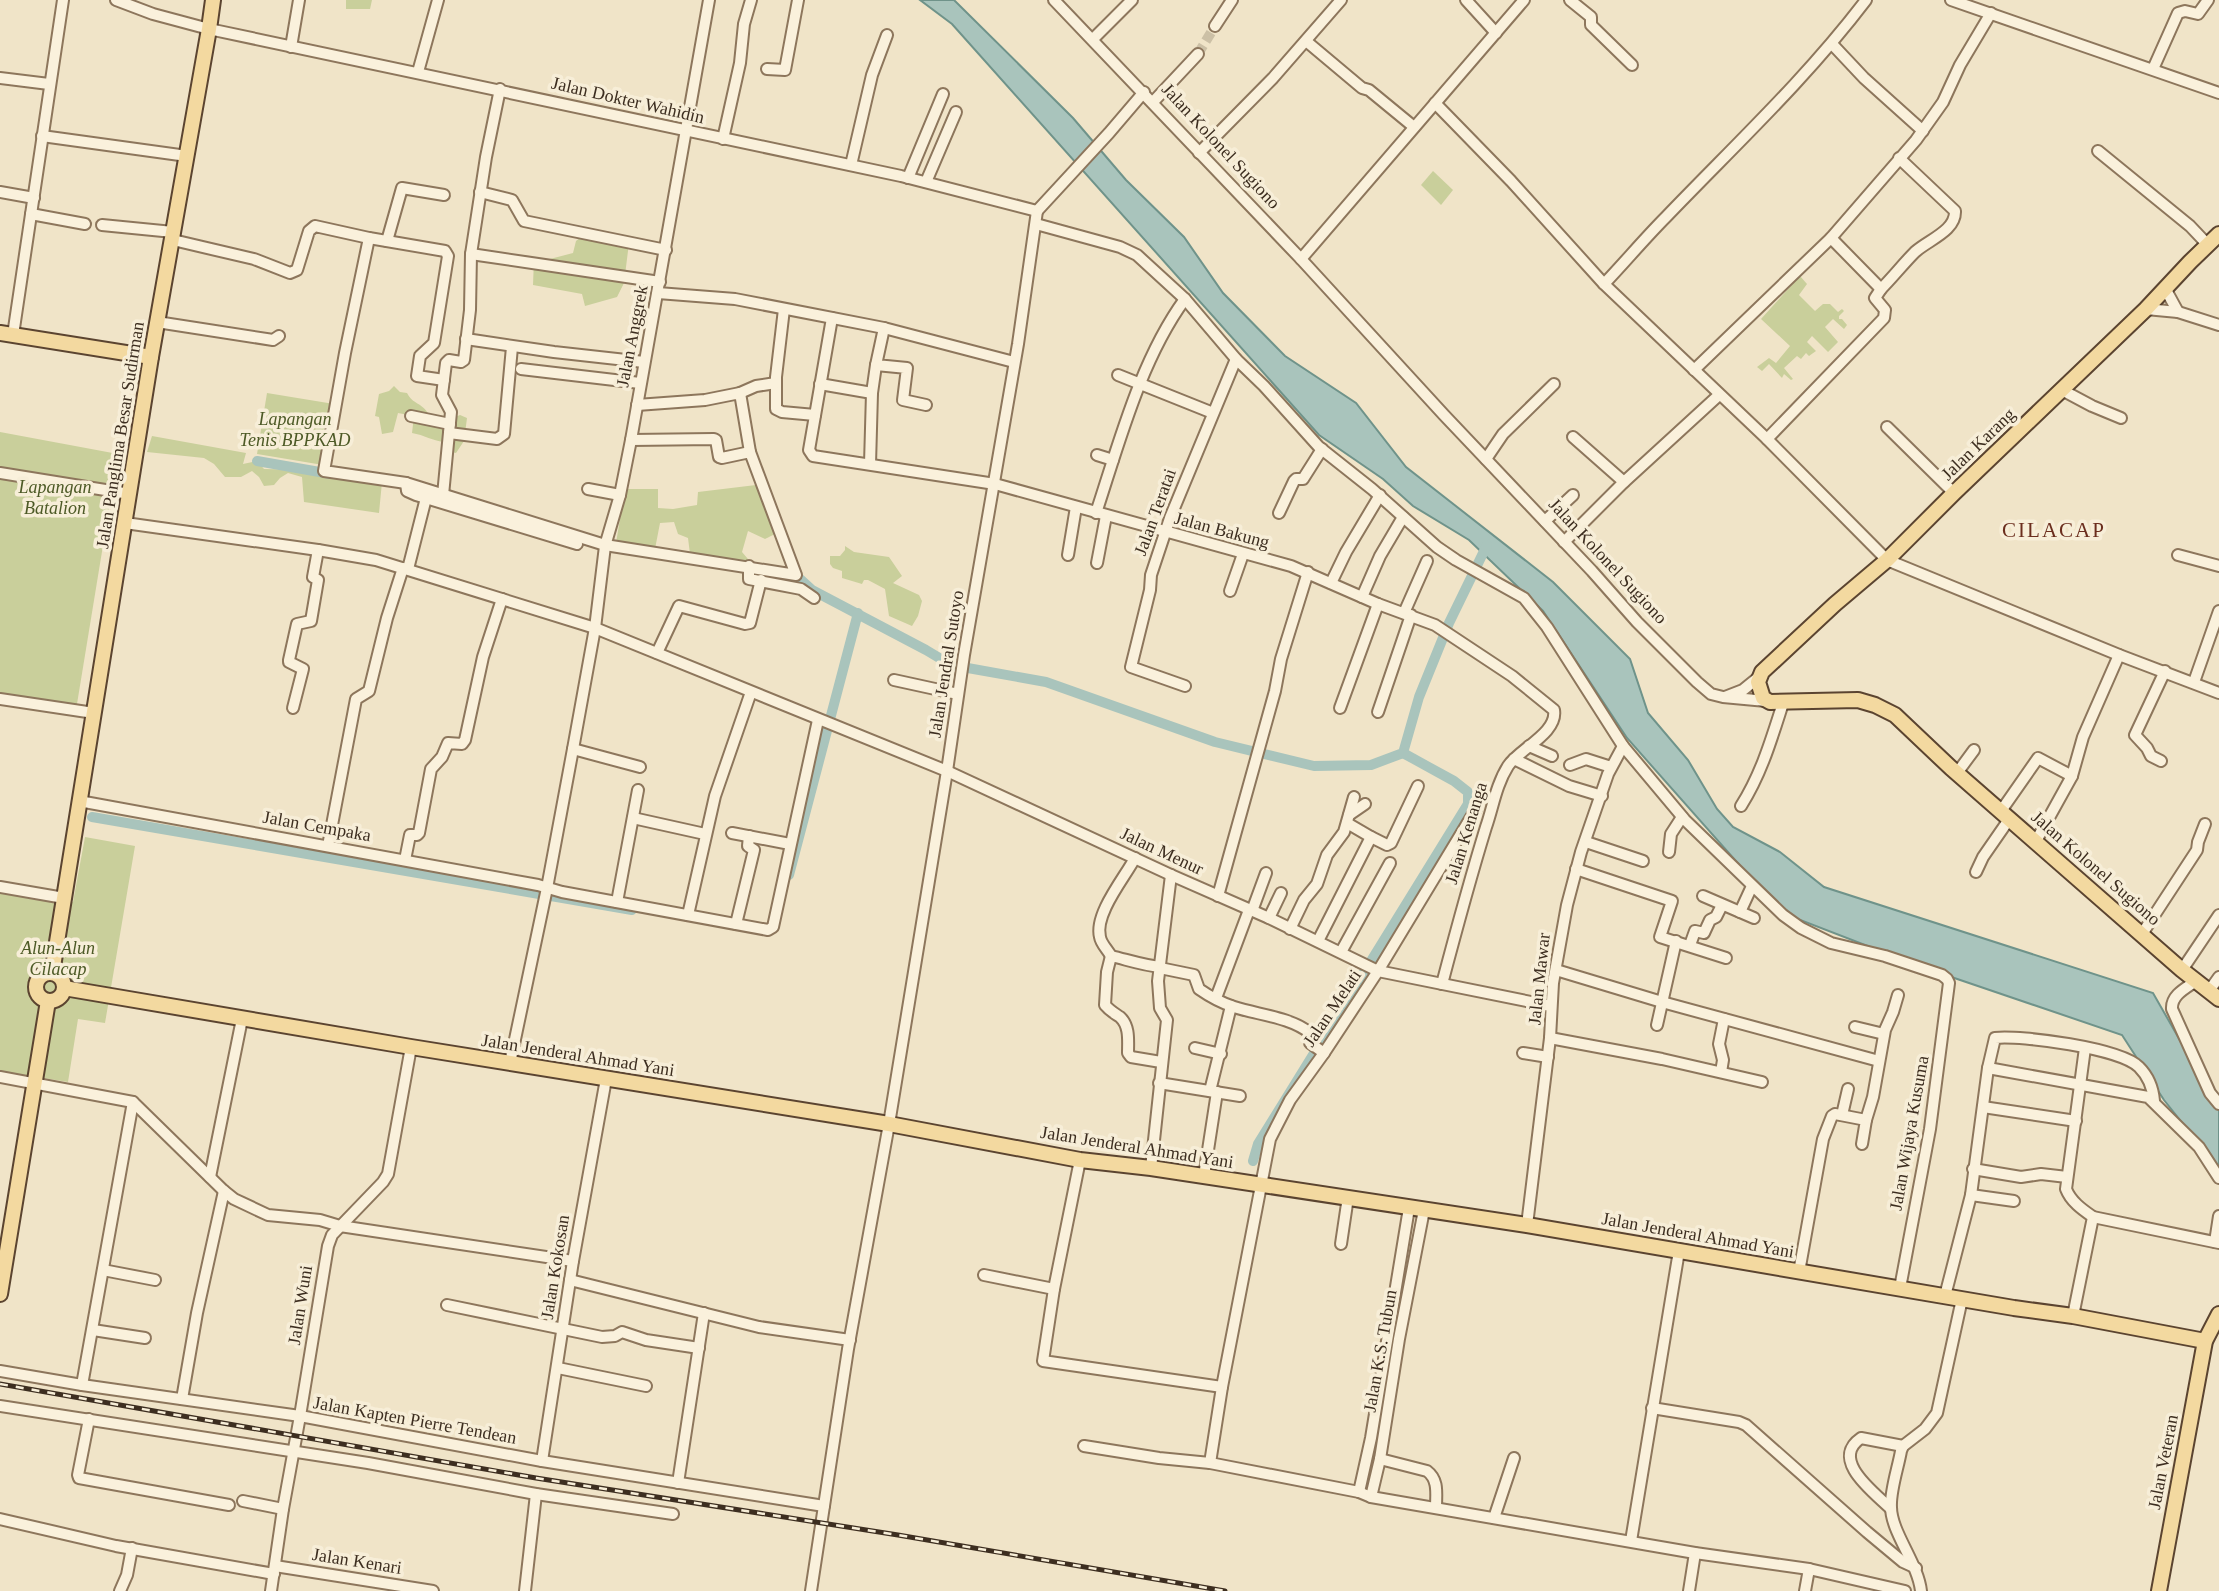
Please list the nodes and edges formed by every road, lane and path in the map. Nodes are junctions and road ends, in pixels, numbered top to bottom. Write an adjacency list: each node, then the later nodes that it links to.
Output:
1 (63, 0): 34 (street)
2 (116, 0): 21 (street, Jalan Dokter Wahidin)
3 (213, 0): 21 (main road, Jalan Panglima Besar Sudirman)
4 (299, 0): 27 (street)
5 (438, 0): 32 (street)
6 (709, 0): 43 (street, Jalan Anggrek)
7 (751, 0): 46 (street)
8 (798, 0): 30 (street)
9 (1054, 0): 24 (street, Jalan Kolonel Sugiono)
10 (1132, 0): 24 (street)
11 (1232, 0): 20 (street)
12 (1341, 0): 25 (street)
13 (1466, 0): 22 (street)
14 (1524, 0): 22 (street)
15 (1570, 0): 29 (street)
16 (1866, 0): 26 (street)
17 (1951, 0): 19 (street)
18 (2208, 0): 31 (street)
19 (1991, 13): 31 (street); 44 (street)
20 (1215, 26)
21 (209, 29): 27 (street, Jalan Dokter Wahidin); 49 (main road, Jalan Panglima Besar Sudirman)
22 (1496, 33): 40 (street)
23 (887, 34): 51 (street)
24 (1093, 40): 36 (street, Jalan Kolonel Sugiono)
25 (1306, 41): 42 (street); 48 (street)
26 (1832, 44): 44 (street); 71 (street)
27 (291, 47): 32 (street, Jalan Dokter Wahidin)
28 (1198, 54): 39 (street)
29 (1632, 65)
30 (766, 69)
31 (2153, 69): 37 (street)
32 (418, 72): 35 (street, Jalan Dokter Wahidin)
33 (0, 78): 34 (street)
34 (49, 84): 45 (street)
35 (500, 89): 43 (street, Jalan Dokter Wahidin); 55 (street)
36 (1144, 92): 39 (street, Jalan Kolonel Sugiono); 58 (street)
37 (2219, 93)
38 (943, 94): 52 (street)
39 (1153, 102): 48 (street, Jalan Kolonel Sugiono)
40 (1435, 103): 42 (street); 71 (street)
41 (956, 112): 53 (street)
42 (1414, 127): 70 (street)
43 (687, 131): 46 (street, Jalan Dokter Wahidin); 68 (street, Jalan Anggrek)
44 (1923, 131): 50 (street)
45 (42, 136): 49 (street); 57 (street)
46 (723, 139): 51 (street, Jalan Dokter Wahidin)
47 (2098, 151): 66 (street)
48 (1199, 153): 70 (street, Jalan Kolonel Sugiono)
49 (187, 156): 63 (main road, Jalan Panglima Besar Sudirman)
50 (1899, 158): 64 (street); 73 (street)
51 (851, 165): 52 (street, Jalan Dokter Wahidin)
52 (908, 178): 53 (street, Jalan Dokter Wahidin)
53 (926, 182): 58 (street, Jalan Dokter Wahidin)
54 (0, 192): 57 (street)
55 (480, 192): 68 (street); 69 (street)
56 (444, 195): 67 (street)
57 (34, 198): 59 (street)
58 (1037, 211): 62 (street, Jalan Jendral Sutoyo)
59 (32, 214): 60 (street); 83 (street)
60 (85, 223)
61 (102, 225): 63 (street)
62 (1036, 225): 75 (street); 90 (street, Jalan Jendral Sutoyo)
63 (173, 236): 65 (street); 80 (main road, Jalan Panglima Besar Sudirman)
64 (1831, 237): 73 (street); 93 (street)
65 (369, 238): 67 (street); 125 (street)
66 (2214, 240): 74 (main road, Jalan Karang)
67 (387, 241): 95 (street)
68 (666, 250): 72 (street, Jalan Anggrek)
69 (471, 254): 72 (street); 85 (street)
70 (1301, 259): 119 (street, Jalan Kolonel Sugiono)
71 (1604, 284): 93 (street)
72 (659, 288): 76 (street); 89 (street, Jalan Anggrek)
73 (1881, 289): 114 (street)
74 (2166, 290): 77 (main road, Jalan Karang); 78 (street)
75 (1185, 299): 88 (street); 98 (street)
76 (784, 309): 79 (street); 97 (street)
77 (2146, 309): 78 (street); 101 (main road, Jalan Karang)
78 (2178, 312): 81 (street)
79 (832, 318): 82 (street); 99 (street)
80 (158, 322): 84 (street); 87 (main road, Jalan Panglima Besar Sudirman)
81 (2219, 325)
82 (884, 328): 90 (street); 91 (street)
83 (7, 334): 87 (main road)
84 (279, 337)
85 (466, 339): 86 (street); 95 (street)
86 (512, 347): 89 (street); 112 (street)
87 (151, 357): 128 (main road, Jalan Panglima Besar Sudirman)
88 (1236, 359): 107 (street, Jalan Teratai); 116 (street)
89 (644, 362): 96 (street, Jalan Anggrek)
90 (1014, 362): 124 (street, Jalan Jendral Sutoyo)
91 (876, 365): 103 (street); 106 (street)
92 (521, 369): 96 (street)
93 (1694, 370): 104 (street)
94 (1118, 375): 98 (street)
95 (444, 380): 112 (street)
96 (640, 383): 105 (street, Jalan Anggrek)
97 (776, 383): 102 (street); 108 (street)
98 (1142, 383): 107 (street); 120 (street)
99 (820, 384): 103 (street); 108 (street)
100 (1554, 384): 119 (street)
101 (2062, 390): 110 (street); 127 (main road, Jalan Karang)
102 (740, 393): 105 (street); 117 (street)
103 (872, 393): 121 (street)
104 (1719, 395): 114 (street); 123 (street)
105 (637, 405): 115 (street, Jalan Anggrek)
106 (926, 405)
107 (1213, 413): 140 (street, Jalan Teratai)
108 (815, 415): 121 (street, Jalan Bakung)
109 (411, 416): 112 (street)
110 (2122, 418)
111 (1887, 427): 127 (street)
112 (450, 429): 129 (street)
113 (1573, 437): 123 (street)
114 (1767, 439): 147 (street)
115 (631, 440): 117 (street); 130 (street, Jalan Anggrek)
116 (1322, 449): 131 (street); 135 (street)
117 (750, 452): 155 (street)
118 (1097, 455): 120 (street)
119 (1486, 459): 138 (street, Jalan Kolonel Sugiono)
120 (1113, 460): 136 (street)
121 (870, 464): 124 (street, Jalan Bakung)
122 (0, 473): 128 (street)
123 (1624, 482): 141 (street)
124 (995, 484): 134 (street, Jalan Bakung); 175 (street, Jalan Jendral Sutoyo)
125 (406, 486): 129 (street); 133 (street)
126 (588, 489): 130 (street)
127 (1954, 493): 147 (main road, Jalan Karang)
128 (130, 494): 139 (main road, Jalan Panglima Besar Sudirman)
129 (443, 495): 142 (street)
130 (620, 495): 142 (street, Jalan Anggrek)
131 (1380, 495): 137 (street); 156 (street)
132 (1573, 495): 138 (street)
133 (426, 498): 142 (street); 151 (street)
134 (1076, 507): 136 (street, Jalan Bakung); 145 (street)
135 (1279, 513)
136 (1101, 514): 140 (street, Jalan Bakung); 149 (street)
137 (1403, 517): 158 (street); 186 (street)
138 (1545, 521): 141 (street, Jalan Kolonel Sugiono)
139 (125, 523): 143 (street, Jalan Menur); 183 (main road, Jalan Panglima Besar Sudirman)
140 (1165, 533): 144 (street, Jalan Bakung); 172 (street, Jalan Teratai)
141 (1564, 542): 176 (street, Jalan Kolonel Sugiono)
142 (605, 548): 152 (street); 164 (street, Jalan Anggrek)
143 (318, 550): 151 (street, Jalan Menur); 180 (street)
144 (1243, 554): 153 (street, Jalan Bakung); 157 (street)
145 (1068, 555)
146 (2178, 555): 150 (street)
147 (1887, 560): 167 (street); 169 (main road, Jalan Karang)
148 (1427, 561): 163 (street)
149 (1097, 562)
150 (2219, 566)
151 (406, 569): 160 (street, Jalan Menur); 218 (street)
152 (748, 571): 154 (street); 155 (street)
153 (1308, 572): 156 (street, Jalan Bakung); 232 (street)
154 (761, 580): 155 (street); 166 (street)
155 (801, 583): 159 (street)
156 (1331, 583): 158 (street, Jalan Bakung)
157 (1230, 591)
158 (1362, 597): 161 (street, Jalan Bakung)
159 (814, 598)
160 (502, 600): 164 (street, Jalan Menur); 221 (street)
161 (1378, 604): 163 (street, Jalan Bakung); 181 (street)
162 (2219, 611): 171 (street)
163 (1408, 614): 165 (street, Jalan Bakung); 182 (street)
164 (595, 628): 166 (street, Jalan Menur); 187 (street, Jalan Anggrek)
165 (1453, 636): 185 (street, Jalan Kenanga)
166 (657, 653): 173 (street, Jalan Menur)
167 (2119, 654): 168 (street); 197 (street)
168 (2165, 671): 171 (street); 191 (street)
169 (1759, 677): 176 (street); 179 (main road)
170 (894, 680): 175 (street)
171 (2194, 682): 174 (street)
172 (1185, 686)
173 (751, 692): 184 (street, Jalan Menur); 212 (street)
174 (2219, 693)
175 (958, 694): 195 (street, Jalan Jendral Sutoyo)
176 (1723, 698): 179 (street, Jalan Kolonel Sugiono)
177 (0, 699): 183 (street)
178 (1784, 700): 179 (main road, Jalan Kolonel Sugiono); 196 (main road, Jalan Kolonel Sugiono); 204 (street)
179 (1766, 701)
180 (293, 708)
181 (1340, 708)
182 (1378, 712)
183 (94, 713): 202 (main road, Jalan Panglima Besar Sudirman)
184 (823, 721): 195 (street, Jalan Menur); 217 (street)
185 (1529, 746): 189 (street); 190 (street, Jalan Kenanga)
186 (1623, 746): 194 (street, Jalan Mawar); 207 (street)
187 (573, 749): 193 (street); 230 (street, Jalan Anggrek)
188 (1974, 750): 196 (street)
189 (1552, 756)
190 (1514, 759): 200 (street); 259 (street, Jalan Kenanga)
191 (2161, 761)
192 (1570, 765): 194 (street)
193 (640, 767)
194 (1611, 767): 200 (street, Jalan Mawar)
195 (947, 771): 220 (street, Jalan Menur); 302 (street, Jalan Jendral Sutoyo)
196 (1957, 773): 206 (main road, Jalan Kolonel Sugiono)
197 (2072, 776): 206 (street); 215 (street)
198 (1418, 786): 214 (street)
199 (638, 790): 208 (street)
200 (1602, 796): 216 (street, Jalan Mawar)
201 (1354, 797): 209 (street)
202 (79, 801): 218 (street, Jalan Cempaka); 234 (main road, Jalan Panglima Besar Sudirman)
203 (1365, 804): 209 (street)
204 (1741, 806)
205 (1476, 810): 253 (street)
206 (2005, 814): 215 (main road, Jalan Kolonel Sugiono); 225 (street)
207 (1682, 817): 219 (street); 228 (street)
208 (633, 818): 212 (street); 235 (street)
209 (1348, 819): 214 (street); 244 (street)
210 (2205, 824): 245 (street)
211 (732, 833): 213 (street)
212 (705, 834): 239 (street)
213 (749, 836): 217 (street); 243 (street)
214 (1371, 837): 246 (street)
215 (2036, 841): 245 (main road, Jalan Kolonel Sugiono)
216 (1586, 842): 222 (street); 224 (street, Jalan Mawar)
217 (790, 844): 243 (street, Jalan Cempaka)
218 (328, 846): 221 (street, Jalan Cempaka)
219 (1669, 852)
220 (1135, 858): 227 (street, Jalan Menur); 250 (street)
221 (405, 860): 230 (street, Jalan Cempaka)
222 (1643, 862)
223 (1390, 863): 249 (street)
224 (1576, 869): 247 (street); 254 (street, Jalan Mawar)
225 (1976, 872)
226 (1266, 873): 237 (street)
227 (1171, 875): 232 (street, Jalan Menur); 252 (street)
228 (1752, 886): 238 (street); 332 (street, Jalan Wijaya Kusuma)
229 (0, 887): 234 (street)
230 (546, 893): 235 (street, Jalan Cempaka); 283 (street, Jalan Anggrek)
231 (1281, 893): 241 (street)
232 (1218, 896): 237 (street, Jalan Menur)
233 (1703, 896): 236 (street)
234 (64, 898): 256 (main road, Jalan Panglima Besar Sudirman)
235 (617, 902): 239 (street, Jalan Cempaka)
236 (1722, 905): 238 (street); 248 (street)
237 (1251, 910): 241 (street, Jalan Menur); 263 (street)
238 (1740, 912): 242 (street)
239 (688, 915): 243 (street, Jalan Cempaka)
240 (2219, 915): 255 (street)
241 (1269, 918): 244 (street, Jalan Menur)
242 (1754, 918)
243 (736, 924)
244 (1290, 929): 246 (street, Jalan Menur)
245 (2142, 934): 255 (main road, Jalan Kolonel Sugiono)
246 (1318, 941): 249 (street, Jalan Menur)
247 (1676, 941): 248 (street); 265 (street)
248 (1689, 945): 251 (street)
249 (1341, 952): 253 (street, Jalan Menur)
250 (1111, 956): 252 (street); 282 (street)
251 (1726, 958)
252 (1160, 968): 263 (street); 282 (street)
253 (1377, 970): 259 (street, Jalan Melati); 276 (street, Jalan Melati)
254 (1556, 970): 265 (street); 267 (street, Jalan Mawar)
255 (2182, 970): 258 (main road, Jalan Kolonel Sugiono)
256 (52, 972): 260 (main road); 264 (main road)
257 (2219, 977): 262 (street)
258 (2196, 981): 262 (main road, Jalan Kolonel Sugiono); 297 (street)
259 (1442, 984): 267 (street, Jalan Melati)
260 (64, 988): 264 (main road); 268 (main road, Jalan Jenderal Ahmad Yani)
261 (1898, 995): 272 (street)
262 (2214, 995)
263 (1216, 998): 266 (street)
264 (48, 1001): 289 (main road)
265 (1662, 1002): 269 (street); 270 (street)
266 (1231, 1006): 276 (street); 278 (street)
267 (1551, 1006): 273 (street, Jalan Mawar)
268 (242, 1019): 274 (main road, Jalan Jenderal Ahmad Yani); 308 (street)
269 (1724, 1019): 281 (street); 285 (street)
270 (1657, 1025)
271 (1856, 1027): 272 (street)
272 (1884, 1034): 281 (street)
273 (1550, 1038): 280 (street, Jalan Mawar); 285 (street)
274 (411, 1047): 283 (main road, Jalan Jenderal Ahmad Yani); 321 (street, Jalan Wuni)
275 (1195, 1048): 278 (street)
276 (1317, 1048): 311 (street, Jalan Melati)
277 (2085, 1048): 284 (street); 291 (street); 295 (street)
278 (1221, 1054): 293 (street)
279 (1523, 1054): 280 (street)
280 (1548, 1057): 320 (street, Jalan Mawar)
281 (1879, 1061): 300 (street)
282 (1161, 1062): 290 (street)
283 (510, 1063): 287 (main road, Jalan Jenderal Ahmad Yani)
284 (1988, 1068): 291 (street); 298 (street)
285 (1721, 1072): 288 (street)
286 (0, 1077): 289 (street)
287 (606, 1079): 302 (main road, Jalan Jenderal Ahmad Yani); 326 (street, Jalan Kokosan)
288 (1762, 1082)
289 (34, 1083): 296 (street); 325 (main road)
290 (1159, 1083): 293 (street); 305 (street)
291 (2081, 1084): 295 (street); 301 (street)
292 (1847, 1089): 299 (street)
293 (1213, 1092): 294 (street); 307 (street)
294 (1240, 1096)
295 (2154, 1101): 310 (street)
296 (133, 1102): 308 (street); 327 (street)
297 (2219, 1104)
298 (1983, 1107): 301 (street); 306 (street)
299 (1842, 1115): 300 (street); 328 (street)
300 (1866, 1120): 303 (street)
301 (2076, 1121): 309 (street)
302 (889, 1124): 304 (main road, Jalan Jenderal Ahmad Yani); 345 (street, Jalan Jendral Sutoyo)
303 (1862, 1144)
304 (1080, 1160): 305 (main road, Jalan Jenderal Ahmad Yani); 333 (street)
305 (1151, 1168): 307 (main road, Jalan Jenderal Ahmad Yani)
306 (1973, 1169): 309 (street); 313 (street)
307 (1204, 1176): 311 (main road, Jalan Jenderal Ahmad Yani)
308 (210, 1177): 312 (street)
309 (2067, 1177): 319 (street)
310 (2219, 1178)
311 (1261, 1185): 314 (main road, Jalan Jenderal Ahmad Yani); 352 (street, Jalan Melati)
312 (224, 1191): 321 (street); 353 (street)
313 (1971, 1195): 315 (street); 335 (street)
314 (1348, 1197): 316 (main road, Jalan Jenderal Ahmad Yani); 323 (street)
315 (2014, 1201)
316 (1409, 1208): 317 (main road, Jalan Jenderal Ahmad Yani); 344 (street, Jalan K.S. Tubun)
317 (1424, 1210): 320 (main road, Jalan Jenderal Ahmad Yani); 344 (street, Jalan K.S. Tubun)
318 (2219, 1216): 322 (street)
319 (2093, 1217): 322 (street); 340 (street)
320 (1527, 1225): 324 (main road, Jalan Jenderal Ahmad Yani)
321 (340, 1226): 326 (street); 356 (street, Jalan Wuni)
322 (2217, 1243)
323 (1342, 1244)
324 (1679, 1251): 328 (main road, Jalan Jenderal Ahmad Yani); 355 (street)
325 (3, 1259): 334 (main road)
326 (573, 1261): 331 (street, Jalan Kokosan)
327 (103, 1270): 330 (street); 341 (street)
328 (1799, 1272): 332 (main road, Jalan Jenderal Ahmad Yani)
329 (984, 1275): 333 (street)
330 (156, 1280)
331 (570, 1280): 338 (street); 342 (street, Jalan Kokosan)
332 (1900, 1288): 335 (main road, Jalan Jenderal Ahmad Yani)
333 (1054, 1289): 352 (street)
334 (0, 1294)
335 (1945, 1296): 336 (main road, Jalan Jenderal Ahmad Yani)
336 (1962, 1299): 340 (main road, Jalan Jenderal Ahmad Yani); 359 (street)
337 (447, 1305): 342 (street)
338 (704, 1313): 345 (street); 347 (street)
339 (2219, 1314): 346 (main road, Jalan Veteran)
340 (2073, 1316): 346 (main road, Jalan Jenderal Ahmad Yani)
341 (93, 1330): 343 (street); 350 (street)
342 (563, 1330): 347 (street); 348 (street, Jalan Kokosan)
343 (145, 1338)
344 (1394, 1338): 362 (street, Jalan K.S. Tubun); 366 (street, Jalan K.S. Tubun)
345 (850, 1340): 371 (street, Jalan Jendral Sutoyo)
346 (2205, 1341): 394 (main road, Jalan Veteran)
347 (699, 1348): 365 (street)
348 (558, 1368): 351 (street); 363 (street, Jalan Kokosan)
349 (0, 1371): 350 (street, Jalan Kapten Pierre Tendean)
350 (82, 1385): 353 (street, Jalan Kapten Pierre Tendean)
351 (646, 1386)
352 (1222, 1387): 364 (street, Jalan Melati)
353 (181, 1399): 356 (street, Jalan Kapten Pierre Tendean)
354 (0, 1406): 357 (street)
355 (1652, 1408): 378 (street); 381 (street)
356 (300, 1416): 360 (street, Jalan Wuni); 363 (street, Jalan Kapten Pierre Tendean)
357 (89, 1419): 360 (street); 370 (street)
358 (1084, 1446): 364 (street)
359 (1903, 1446): 374 (street); 374 (street)
360 (293, 1453): 367 (street); 373 (street, Jalan Wuni)
361 (1514, 1458): 376 (street)
362 (1380, 1459): 368 (street, Jalan K.S. Tubun); 372 (street)
363 (542, 1461): 365 (street, Jalan Kapten Pierre Tendean)
364 (1210, 1463): 366 (street)
365 (678, 1483): 371 (street, Jalan Kapten Pierre Tendean)
366 (1359, 1492): 368 (street)
367 (537, 1494): 375 (street); 388 (street)
368 (1371, 1497): 372 (street)
369 (243, 1501): 373 (street)
370 (229, 1505)
371 (824, 1506): 389 (street, Jalan Jendral Sutoyo)
372 (1436, 1507): 376 (street)
373 (283, 1508): 383 (street, Jalan Wuni)
374 (1891, 1508): 381 (street)
375 (673, 1514)
376 (1494, 1518): 378 (street)
377 (0, 1519): 379 (street, Jalan Kenari)
378 (1632, 1541): 380 (street)
379 (132, 1548): 383 (street, Jalan Kenari); 385 (street)
380 (1695, 1553): 382 (street); 390 (street)
381 (1916, 1568): 393 (street)
382 (1809, 1569): 391 (street); 392 (street)
383 (275, 1570): 384 (street, Jalan Kenari); 386 (street, Jalan Wuni)
384 (402, 1589): 387 (street, Jalan Kenari)
385 (120, 1591)
386 (271, 1591)
387 (433, 1591)
388 (525, 1591)
389 (811, 1591)
390 (1689, 1591)
391 (1805, 1591)
392 (1905, 1591)
393 (1921, 1591)
394 (2160, 1591)

